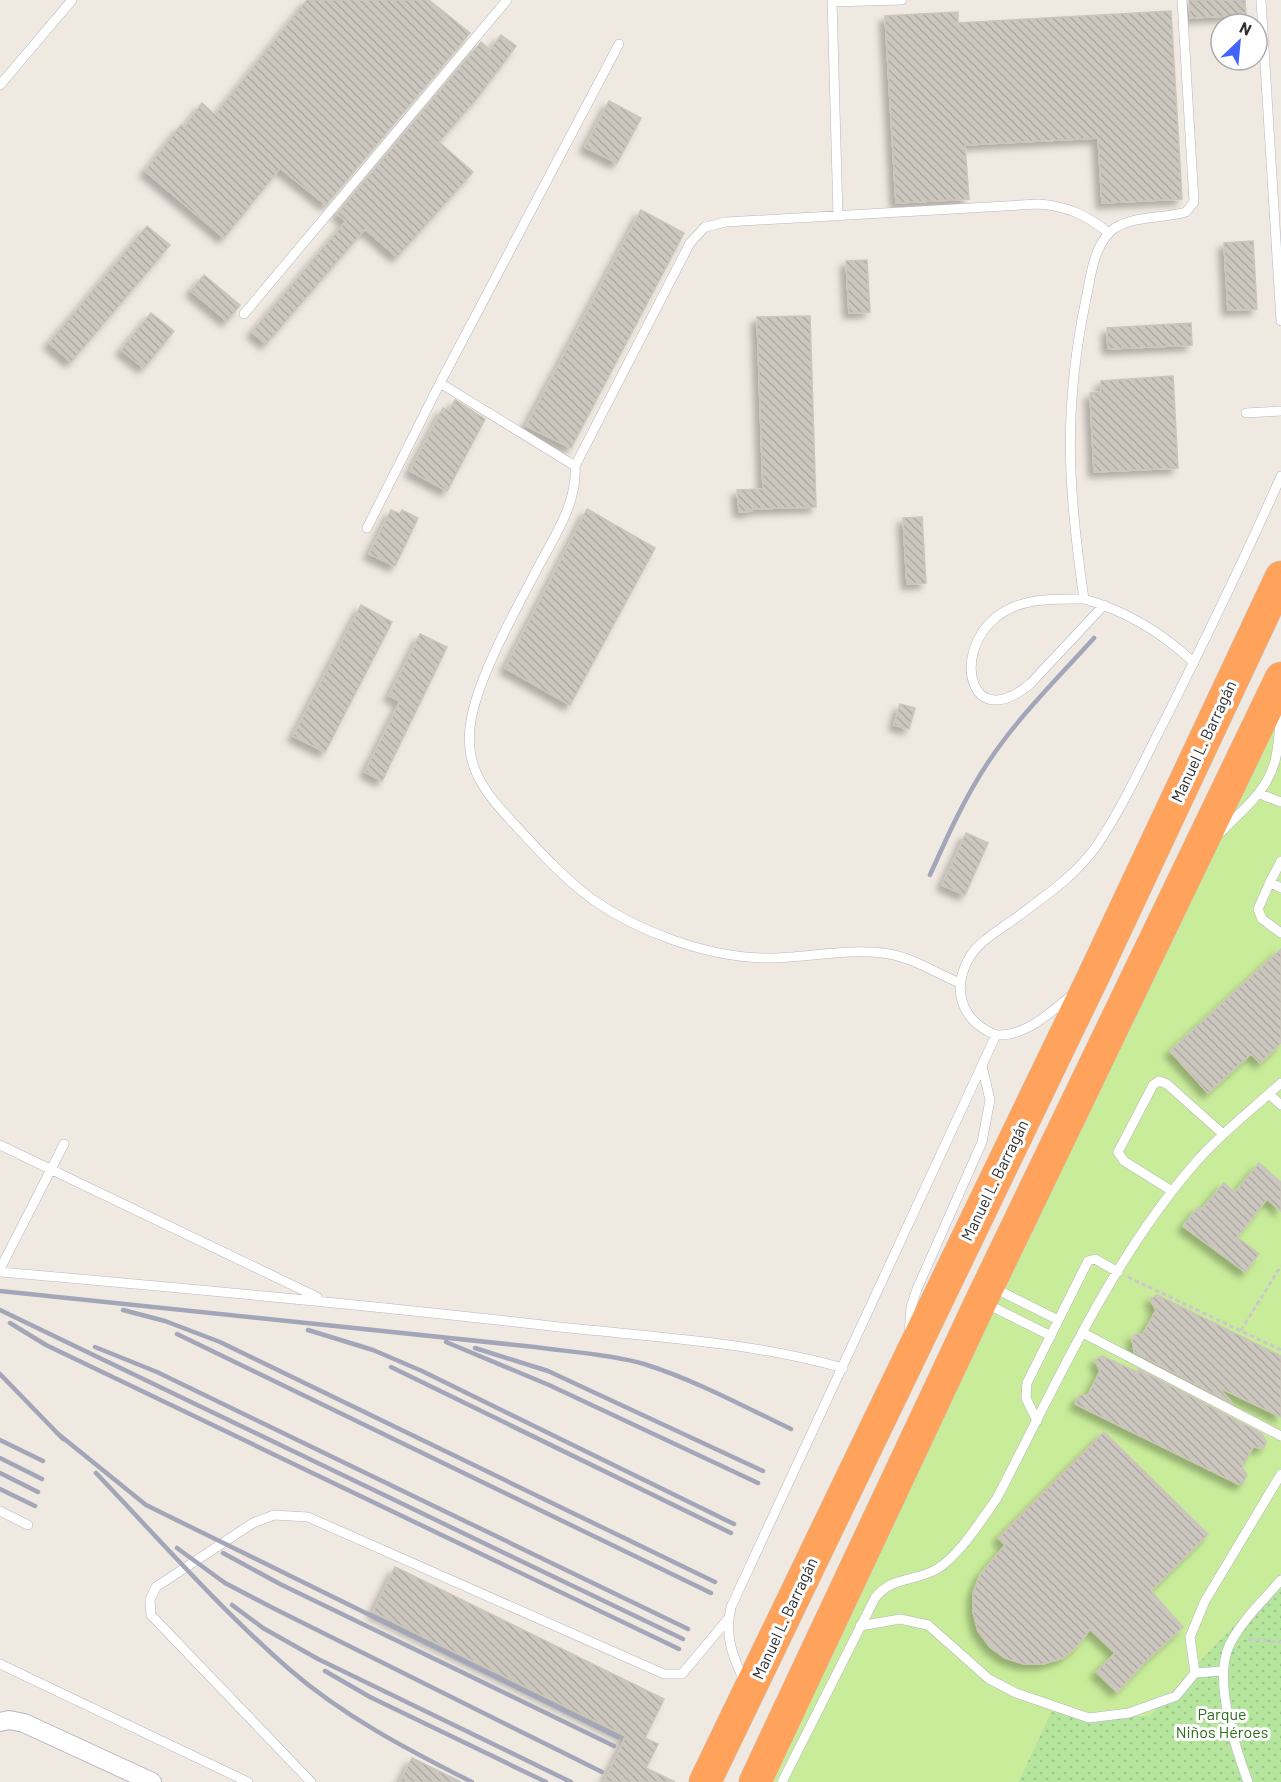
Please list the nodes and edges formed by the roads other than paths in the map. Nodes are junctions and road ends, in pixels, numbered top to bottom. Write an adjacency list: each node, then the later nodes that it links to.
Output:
1 (72, 0): 8 (lane)
2 (507, 0): 11 (lane)
3 (902, 0): 6 (lane)
4 (1182, 0): 10 (lane)
5 (1261, 0): 12 (lane)
6 (832, 1): 9 (lane)
7 (619, 44): 13 (lane)
8 (0, 85)
9 (838, 216): 10 (lane); 16 (lane)
10 (1109, 233): 20 (lane)
11 (244, 314)
12 (1281, 321)
13 (440, 383): 16 (lane); 18 (lane)
14 (1281, 411): 15 (lane)
15 (1246, 413)
16 (575, 466): 34 (lane)
17 (1281, 476): 22 (lane)
18 (367, 528)
19 (1281, 577): 33 (highway, Manuel L. Barragán)
20 (1084, 599): 21 (lane); 21 (lane)
21 (1104, 605): 22 (lane)
22 (1194, 663): 34 (lane)
23 (1281, 678): 28 (highway)
24 (1281, 713): 25 (lane)
25 (1278, 763): 26 (lane)
26 (1260, 794): 27 (lane); 28 (lane)
27 (1281, 802)
28 (1194, 858): 47 (highway)
29 (1281, 861): 30 (lane)
30 (1270, 882): 31 (lane); 32 (lane)
31 (1281, 888)
32 (1281, 933)
33 (1094, 975): 35 (lane); 52 (highway, Manuel L. Barragán)
34 (960, 983): 35 (lane)
35 (996, 1035): 36 (lane)
36 (982, 1065): 52 (lane); 53 (lane)
37 (1281, 1083): 38 (lane)
38 (1269, 1094): 39 (lane); 40 (lane)
39 (1281, 1105)
40 (1223, 1134): 44 (lane); 44 (lane)
41 (0, 1144): 43 (lane)
42 (64, 1144): 43 (lane)
43 (51, 1169): 45 (lane); 48 (lane)
44 (1172, 1191): 46 (lane)
45 (0, 1270): 48 (lane)
46 (1118, 1272): 49 (lane); 50 (lane)
47 (985, 1293): 49 (lane); 51 (lane); 72 (highway)
48 (322, 1300): 53 (lane)
49 (1058, 1320): 51 (lane)
50 (1083, 1333): 54 (lane); 55 (lane)
51 (1050, 1335): 54 (lane)
52 (909, 1356): 65 (highway, Manuel L. Barragán)
53 (843, 1368): 60 (lane)
54 (1037, 1421): 61 (lane)
55 (1281, 1436)
56 (1281, 1474): 64 (lane)
57 (0, 1510): 58 (lane)
58 (28, 1524)
59 (1281, 1580): 63 (lane)
60 (728, 1619): 65 (lane); 69 (lane)
61 (861, 1626): 64 (lane); 73 (lane)
62 (0, 1664): 68 (lane)
63 (1224, 1671): 64 (lane); 74 (lane)
64 (1195, 1673)
65 (749, 1692): 70 (highway, Manuel L. Barragán); 71 (highway)
66 (4, 1721): 67 (street)
67 (152, 1782)
68 (248, 1782)
69 (311, 1782)
70 (705, 1782)
71 (736, 1782)
72 (756, 1782)
73 (782, 1782)
74 (1248, 1782)

